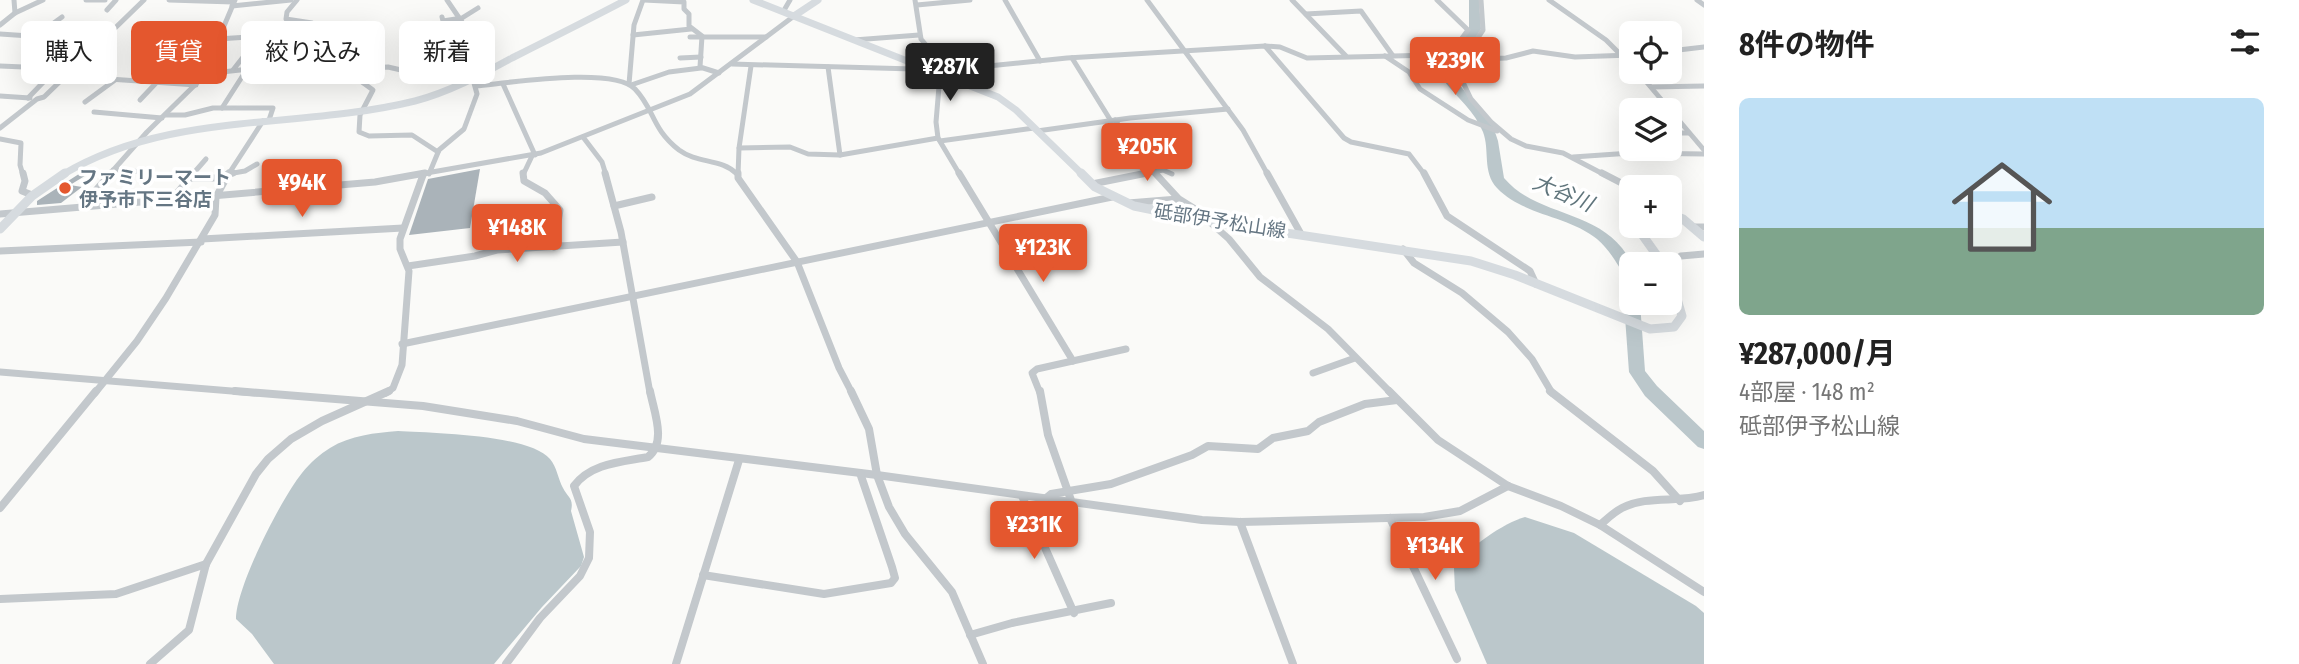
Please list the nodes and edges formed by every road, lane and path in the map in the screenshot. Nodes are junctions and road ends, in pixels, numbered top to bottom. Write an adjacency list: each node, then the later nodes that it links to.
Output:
1 (14, 0): 30 (street)
2 (43, 0): 30 (street)
3 (86, 0): 4 (street)
4 (105, 0)
5 (116, 0): 28 (street)
6 (144, 0): 41 (street)
7 (169, 0): 25 (street)
8 (291, 0): 25 (street)
9 (297, 0): 38 (street)
10 (447, 0): 35 (street)
11 (626, 0): 73 (main road)
12 (643, 0): 42 (street); 45 (street)
13 (753, 0): 29 (main road, 砥部伊予松山線)
14 (790, 0): 29 (street)
15 (818, 0): 32 (main road)
16 (970, 0): 24 (street)
17 (1005, 0): 66 (street)
18 (1147, 0): 53 (street)
19 (1292, 0): 31 (street)
20 (1437, 0): 60 (street)
21 (1481, 0): 64 (street)
22 (1549, 0): 55 (street)
23 (1698, 0): 26 (street)
24 (916, 2): 46 (street)
25 (234, 3): 37 (street)
26 (1704, 5)
27 (478, 8): 35 (street)
28 (107, 10)
29 (783, 12): 32 (main road, 砥部伊予松山線)
30 (15, 13): 40 (street)
31 (1306, 14): 57 (street); 59 (street)
32 (794, 16): 48 (street); 50 (main road, 砥部伊予松山線)
33 (62, 17): 36 (street)
34 (442, 17): 35 (street)
35 (462, 18): 39 (street)
36 (57, 21)
37 (226, 21)
38 (299, 21)
39 (463, 21)
40 (0, 25)
41 (117, 28)
42 (692, 29): 45 (street); 49 (street)
43 (0, 34): 44 (street)
44 (21, 35)
45 (633, 35): 94 (street)
46 (919, 35): 50 (street); 77 (street)
47 (690, 37): 49 (street)
48 (767, 37): 49 (street); 67 (street)
49 (703, 38): 61 (street)
50 (854, 40): 77 (main road, 砥部伊予松山線)
51 (1265, 46): 53 (street); 57 (street); 168 (street)
52 (1704, 47): 54 (street)
53 (1186, 50): 63 (street); 104 (street)
54 (1682, 50)
55 (1619, 53)
56 (1619, 55): 64 (street)
57 (1346, 56): 58 (street)
58 (1385, 56): 59 (street); 114 (street)
59 (1393, 56): 60 (street)
60 (1449, 56): 64 (street)
61 (701, 57): 62 (street); 74 (street)
62 (680, 58)
63 (1072, 58): 66 (street); 110 (street)
64 (1465, 58): 114 (street)
65 (241, 60): 76 (street)
66 (1040, 61): 77 (street)
67 (732, 64): 70 (street); 80 (street)
68 (0, 66): 71 (street)
69 (662, 66): 79 (street)
70 (751, 66): 72 (street); 121 (street)
71 (21, 67)
72 (828, 67): 77 (street); 125 (street)
73 (495, 68)
74 (701, 68): 79 (street); 80 (street)
75 (241, 70): 76 (street)
76 (232, 71): 78 (street)
77 (938, 71): 113 (main road, 砥部伊予松山線); 120 (street)
78 (227, 72)
79 (666, 72): 94 (street)
80 (720, 73): 107 (street)
81 (241, 78): 103 (street)
82 (495, 83): 91 (street)
83 (42, 84): 98 (street)
84 (58, 84): 100 (street)
85 (110, 84): 102 (street)
86 (155, 84): 101 (street)
87 (183, 84): 93 (street)
88 (365, 84): 106 (street)
89 (460, 84): 106 (main road)
90 (473, 84): 122 (street)
91 (503, 84): 94 (street); 124 (street)
92 (1648, 84): 96 (street)
93 (196, 85): 108 (street)
94 (630, 85): 107 (street)
95 (1704, 86): 96 (street)
96 (1651, 87): 99 (street)
97 (0, 96): 98 (street)
98 (28, 98): 100 (street)
99 (1659, 98)
100 (37, 99): 112 (street)
101 (140, 100)
102 (85, 102)
103 (222, 108): 108 (street); 109 (street)
104 (1228, 109): 110 (street); 157 (street)
105 (94, 112): 108 (street)
106 (361, 112): 109 (main road); 122 (street)
107 (647, 113): 117 (street); 133 (street)
108 (163, 116): 119 (street)
109 (266, 120): 119 (main road); 135 (street)
110 (1113, 120): 113 (street); 130 (street)
111 (1682, 126): 116 (street)
112 (0, 128)
113 (1035, 130): 120 (street); 138 (main road, 砥部伊予松山線)
114 (1495, 130): 126 (street)
115 (1682, 133): 116 (street)
116 (1689, 133): 123 (street)
117 (583, 137): 124 (street); 146 (street)
118 (0, 139): 139 (street)
119 (141, 139): 129 (street); 139 (main road)
120 (939, 140): 125 (street); 152 (street)
121 (739, 148): 125 (street); 133 (street)
122 (438, 152): 132 (street)
123 (1704, 152): 126 (street)
124 (533, 155): 132 (street); 161 (street)
125 (840, 155)
126 (1573, 157): 137 (street)
127 (206, 159): 136 (street)
128 (257, 164): 135 (street)
129 (113, 170): 131 (street); 147 (street)
130 (1155, 172): 134 (street); 138 (street); 143 (street)
131 (146, 173)
132 (426, 174): 140 (street); 155 (street)
133 (737, 174): 166 (street)
134 (1172, 174)
135 (227, 176): 136 (street); 140 (street)
136 (190, 178): 144 (street)
137 (1619, 182)
138 (1092, 184): 142 (main road, 砥部伊予松山線)
139 (32, 195): 148 (main road)
140 (216, 197): 144 (street); 159 (street)
141 (652, 197): 146 (street)
142 (1112, 197): 145 (main road, 砥部伊予松山線); 152 (street)
143 (1179, 199): 145 (street); 151 (street)
144 (171, 201): 147 (street)
145 (1127, 203): 151 (main road, 砥部伊予松山線)
146 (614, 206): 160 (street)
147 (81, 207): 148 (street)
148 (13, 212): 149 (street); 156 (main road)
149 (0, 214)
150 (1682, 220): 153 (main road)
151 (1208, 221): 157 (main road, 砥部伊予松山線); 173 (street)
152 (989, 223): 166 (street); 174 (street)
153 (1693, 227): 154 (street); 158 (main road)
154 (1704, 227)
155 (403, 228): 159 (street); 167 (street)
156 (0, 229)
157 (1301, 234): 162 (main road, 砥部伊予松山線)
158 (1704, 237)
159 (202, 240): 163 (street); 177 (street)
160 (623, 242): 161 (street); 169 (street)
161 (554, 247): 167 (street)
162 (1402, 249): 168 (main road, 砥部伊予松山線); 189 (street)
163 (0, 251)
164 (1704, 254): 165 (street)
165 (1682, 256)
166 (796, 262): 169 (street); 183 (street)
167 (408, 266): 171 (street)
168 (1536, 284): 170 (main road, 砥部伊予松山線)
169 (634, 296): 171 (street); 180 (street)
170 (1682, 315)
171 (402, 344): 179 (street)
172 (1126, 349): 174 (street)
173 (1355, 358): 176 (street); 178 (street)
174 (1073, 361): 185 (street)
175 (0, 372): 177 (street)
176 (1313, 373)
177 (105, 380): 179 (street); 191 (street)
178 (1398, 400): 184 (street); 185 (street)
179 (358, 403): 180 (street); 195 (street)
180 (657, 448): 181 (street); 204 (street)
181 (739, 460): 182 (street); 196 (street)
182 (860, 473): 183 (street); 196 (street)
183 (877, 475): 187 (street); 201 (street)
184 (1508, 486): 192 (street); 194 (street)
185 (1068, 491): 188 (street); 190 (street)
186 (1704, 495): 189 (street)
187 (1022, 496): 188 (street); 200 (street)
188 (1045, 499): 190 (street)
189 (1680, 501): 194 (street)
190 (1072, 503): 193 (street)
191 (0, 508)
192 (1390, 517): 193 (street); 202 (street)
193 (1240, 522): 207 (street)
194 (1600, 525): 197 (street)
195 (206, 564): 198 (street); 203 (street)
196 (703, 575): 205 (street)
197 (1704, 593)
198 (0, 599)
199 (1111, 603): 200 (street)
200 (1074, 613): 201 (street)
201 (970, 635): 206 (street)
202 (1457, 659)
203 (150, 664)
204 (506, 664)
205 (676, 664)
206 (983, 664)
207 (1293, 664)

